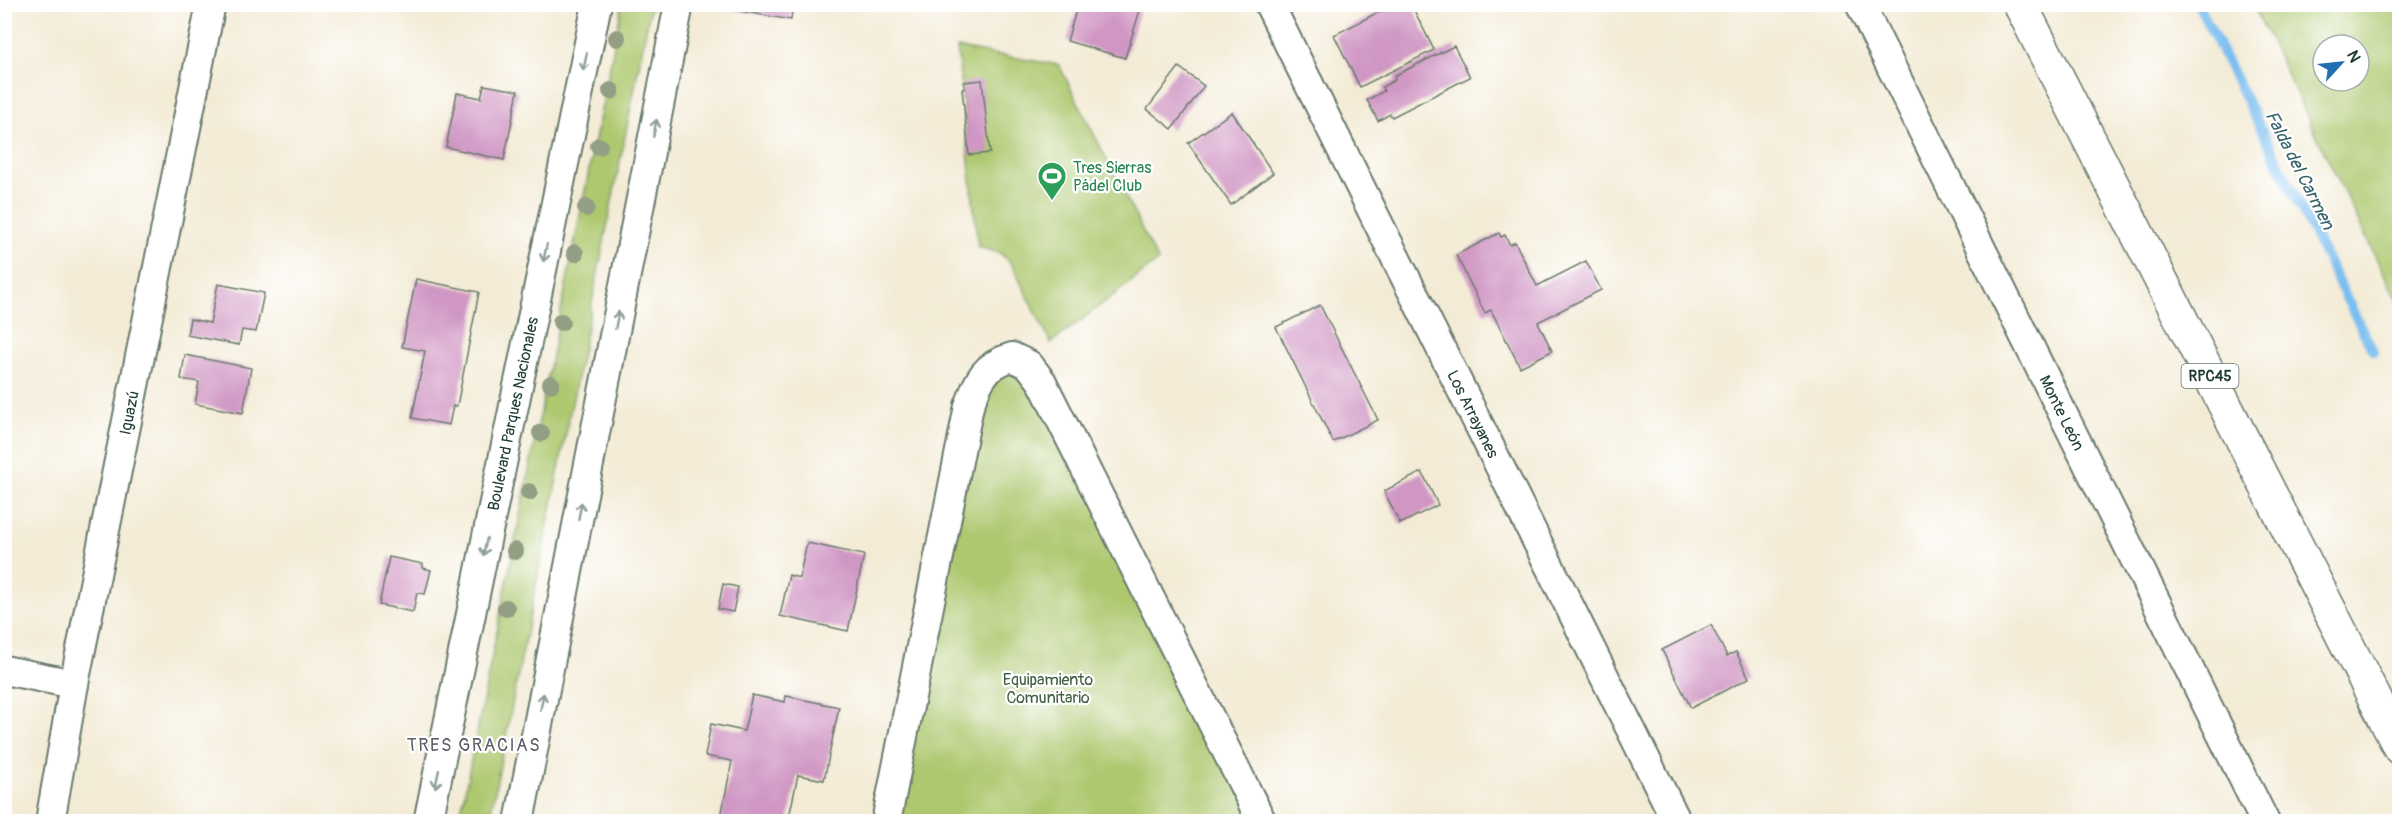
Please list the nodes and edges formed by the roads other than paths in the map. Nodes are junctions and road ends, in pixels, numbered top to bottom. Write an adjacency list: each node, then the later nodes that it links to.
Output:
1 (211, 4): 8 (street, Iguazú)
2 (597, 4): 11 (street, Boulevard Parques Nacionales, one-way to 11)
3 (679, 4): 12 (street, one-way to 3)
4 (1269, 4): 15 (street, Los Arrayanes)
5 (1860, 4): 16 (street, Monte León)
6 (2020, 4): 9 (main road, RPC45)
7 (4, 670): 8 (street)
8 (74, 684): 10 (street, Iguazú)
9 (2400, 748)
10 (50, 822)
11 (428, 822)
12 (519, 822)
13 (886, 822): 14 (street)
14 (1262, 822)
15 (1677, 822)
16 (2265, 822)

